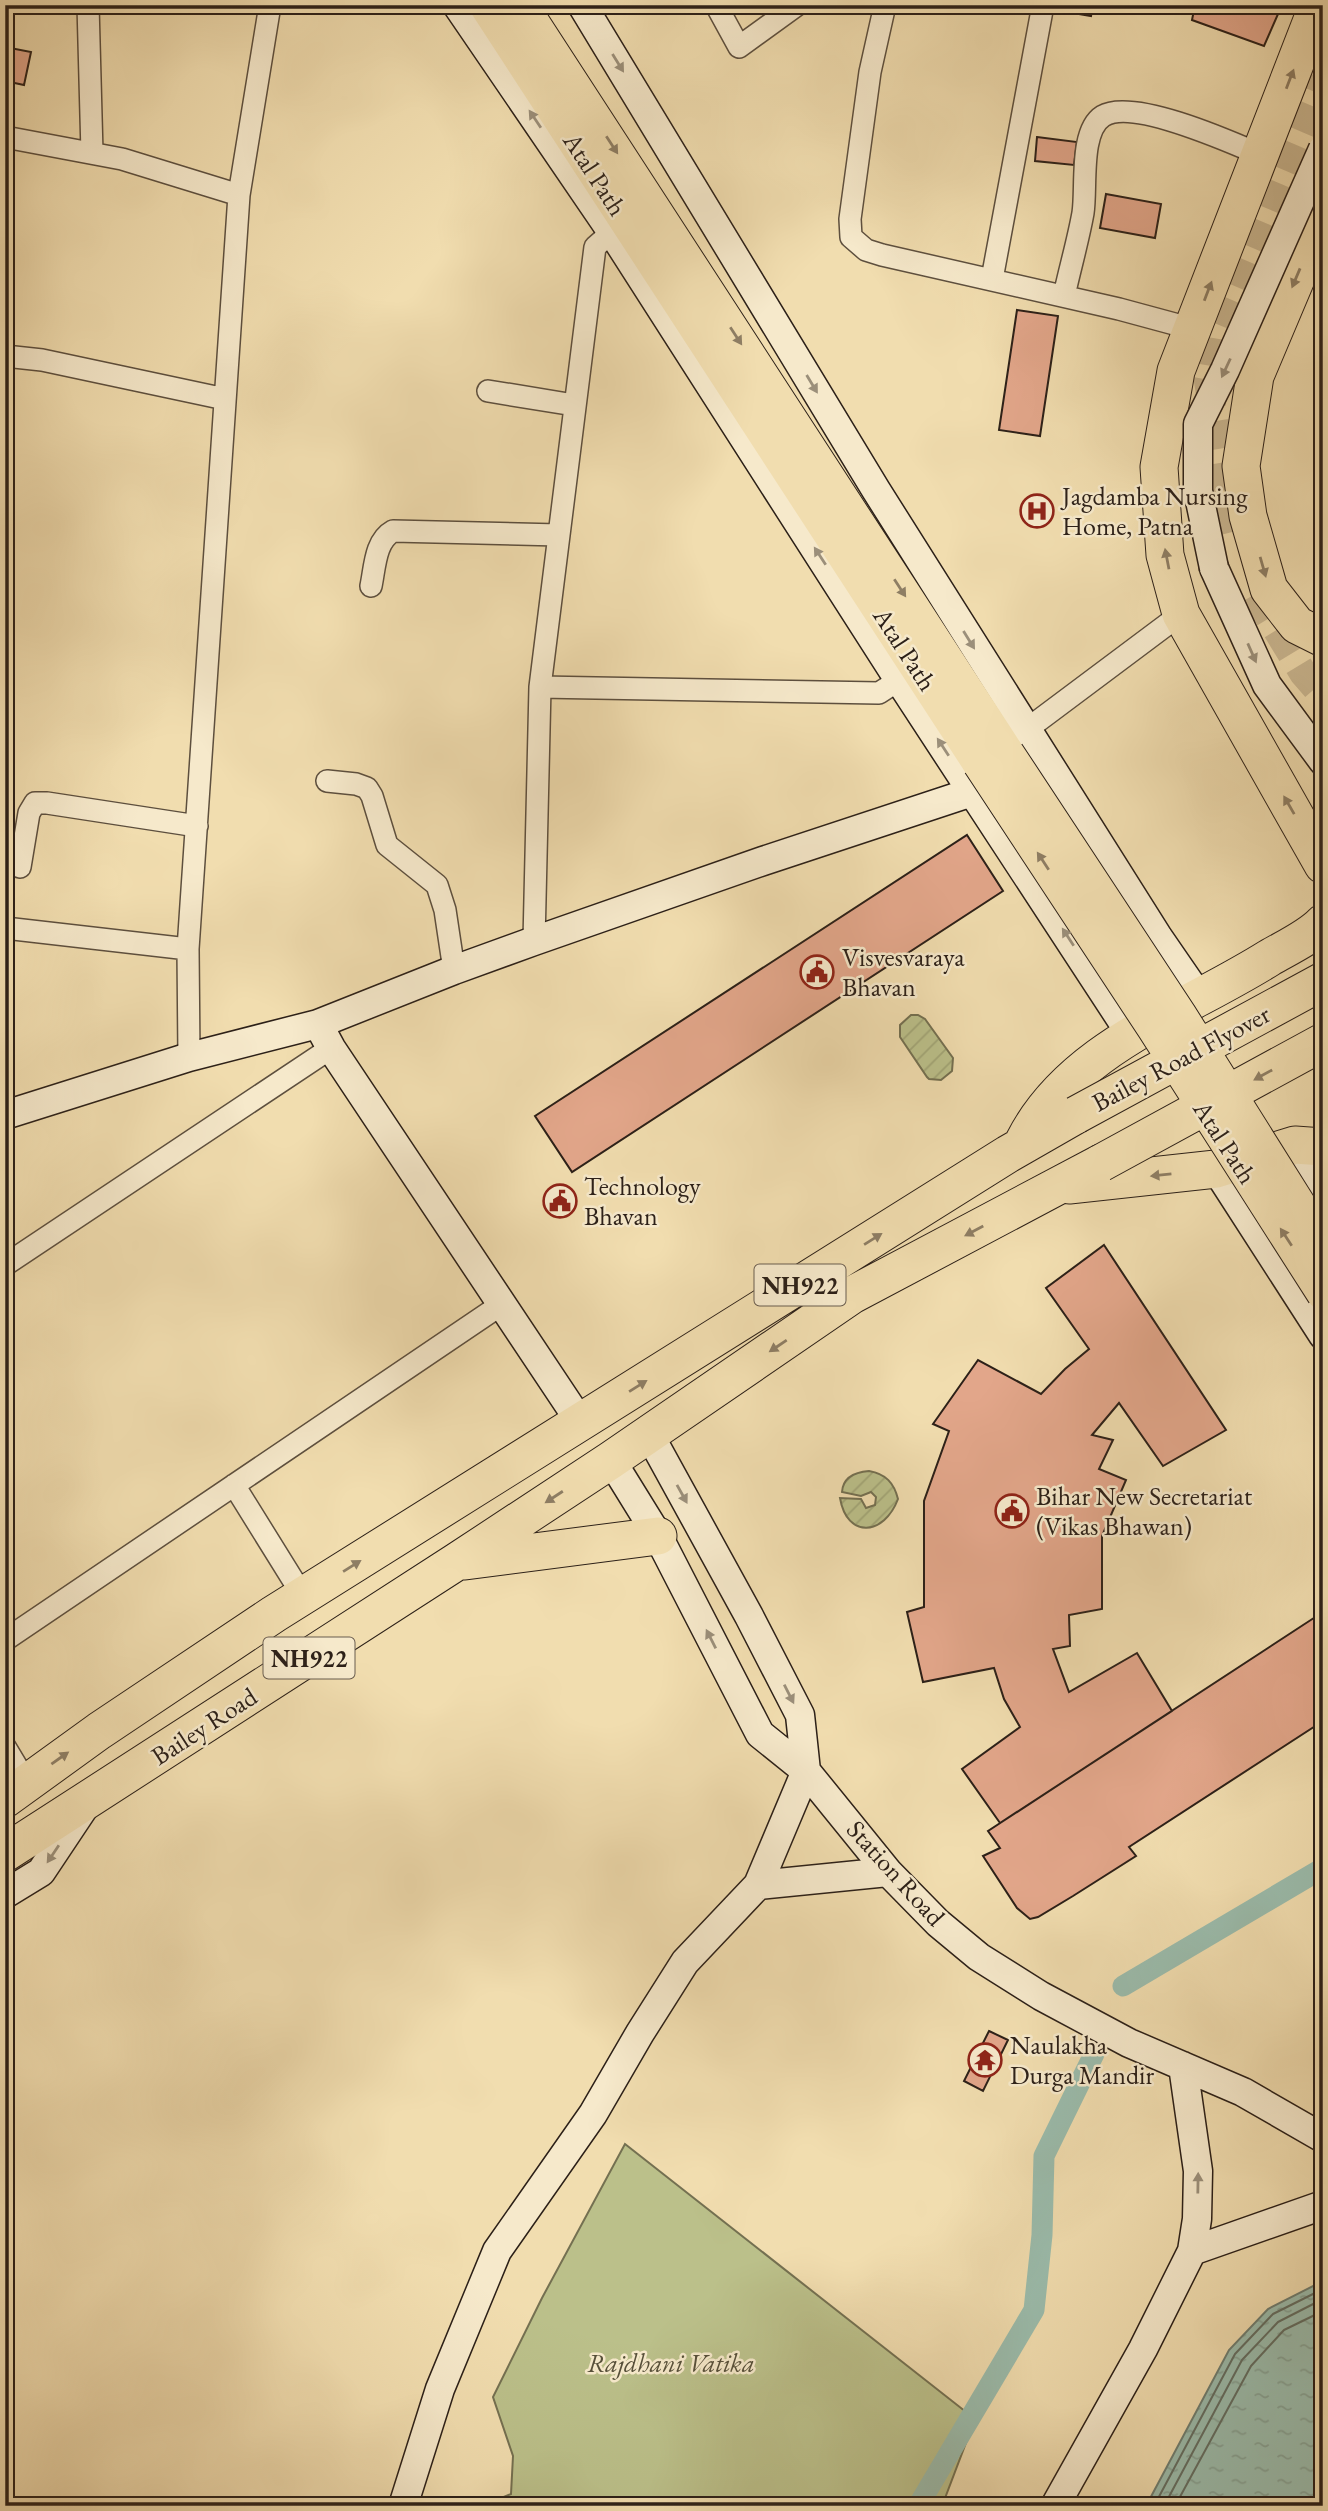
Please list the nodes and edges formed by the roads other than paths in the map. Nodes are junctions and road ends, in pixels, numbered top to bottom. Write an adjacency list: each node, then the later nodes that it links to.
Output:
1 (88, 5): 14 (street)
2 (270, 5): 16 (street)
3 (457, 5): 18 (street, one-way to 3)
4 (485, 5): 32 (main road, Atal Path)
5 (522, 5): 32 (main road, Atal Path, one-way to 32)
6 (582, 5): 32 (street, one-way to 32)
7 (716, 5): 8 (street)
8 (797, 5)
9 (885, 5): 19 (street)
10 (1043, 5): 19 (street)
11 (1318, 5): 15 (highway, one-way to 11)
12 (5, 137): 14 (street)
13 (1323, 149): 33 (street, one-way to 33, bridge)
14 (92, 153): 16 (street)
15 (1261, 155): 20 (street); 21 (highway, one-way to 15)
16 (239, 195): 24 (street)
17 (1323, 215): 29 (highway, one-way to 29)
18 (612, 232): 25 (street); 30 (street, one-way to 18)
19 (992, 279): 20 (street)
20 (1064, 296): 21 (street)
21 (1193, 329): 28 (highway, one-way to 21)
22 (5, 356): 24 (street)
23 (488, 391): 25 (street)
24 (225, 399): 35 (street)
25 (574, 405): 26 (street)
26 (558, 535): 27 (street); 31 (street)
27 (371, 586)
28 (1181, 614): 32 (street); 36 (highway, one-way to 28)
29 (1323, 638)
30 (899, 680): 31 (street); 32 (street, one-way to 30)
31 (540, 687): 41 (street)
32 (996, 760): 40 (street); 41 (street); 45 (street, one-way to 32); 59 (main road, Atal Path, bridge); 61 (main road, Atal Path, one-way to 32, bridge)
33 (1323, 761)
34 (327, 781): 44 (street)
35 (197, 826): 37 (street); 42 (street)
36 (1323, 865)
37 (20, 867)
38 (1323, 923): 47 (highway)
39 (5, 929): 42 (street)
40 (1158, 937): 45 (street); 47 (street)
41 (534, 941): 44 (street)
42 (188, 949): 52 (street)
43 (1323, 953): 54 (highway)
44 (454, 970): 48 (street)
45 (1097, 981): 49 (street)
46 (1323, 981): 54 (highway, Bailey Road Flyover / NH922, bridge)
47 (1200, 998): 49 (highway)
48 (318, 1024): 51 (street); 52 (street)
49 (1132, 1036): 54 (highway)
50 (1323, 1042): 57 (highway, Bailey Road Flyover / NH922, one-way to 57, bridge)
51 (331, 1048): 60 (street); 62 (street)
52 (189, 1057): 53 (street)
53 (5, 1115)
54 (1030, 1142): 64 (highway, NH922, one-way to 54)
55 (1313, 1149): 56 (highway); 58 (street)
56 (1216, 1169): 57 (highway, one-way to 57); 63 (street)
57 (1058, 1186): 65 (highway, NH922, one-way to 65)
58 (1323, 1186)
59 (1323, 1242)
60 (5, 1265)
61 (1323, 1294)
62 (502, 1304): 64 (street); 67 (street)
63 (1323, 1335)
64 (581, 1423): 70 (highway, Bailey Road / NH922, one-way to 64)
65 (649, 1434): 66 (highway, NH922); 74 (street, one-way to 74)
66 (611, 1460): 68 (street, Station Road); 69 (highway, Bailey Road / NH922, one-way to 69)
67 (234, 1485): 70 (street); 72 (street)
68 (658, 1536): 69 (highway); 74 (street, Station Road, one-way to 68)
69 (456, 1562): 71 (highway, Bailey Road / NH922)
70 (289, 1605): 71 (highway); 75 (highway, Bailey Road / NH922, one-way to 70)
71 (356, 1628): 76 (highway, Bailey Road / NH922)
72 (5, 1640)
73 (5, 1747): 75 (street)
74 (806, 1771): 78 (street, Station Road); 79 (street)
75 (16, 1790)
76 (88, 1801): 77 (highway, Bailey Road / NH922); 80 (street, one-way to 80)
77 (5, 1853)
78 (888, 1872): 79 (street); 81 (street, Station Road)
79 (758, 1885): 85 (street)
80 (5, 1894)
81 (1183, 2066): 82 (street, Station Road); 84 (street, one-way to 81)
82 (1323, 2138)
83 (1323, 2205): 84 (street)
84 (1192, 2251): 86 (street)
85 (403, 2506)
86 (1055, 2506)

